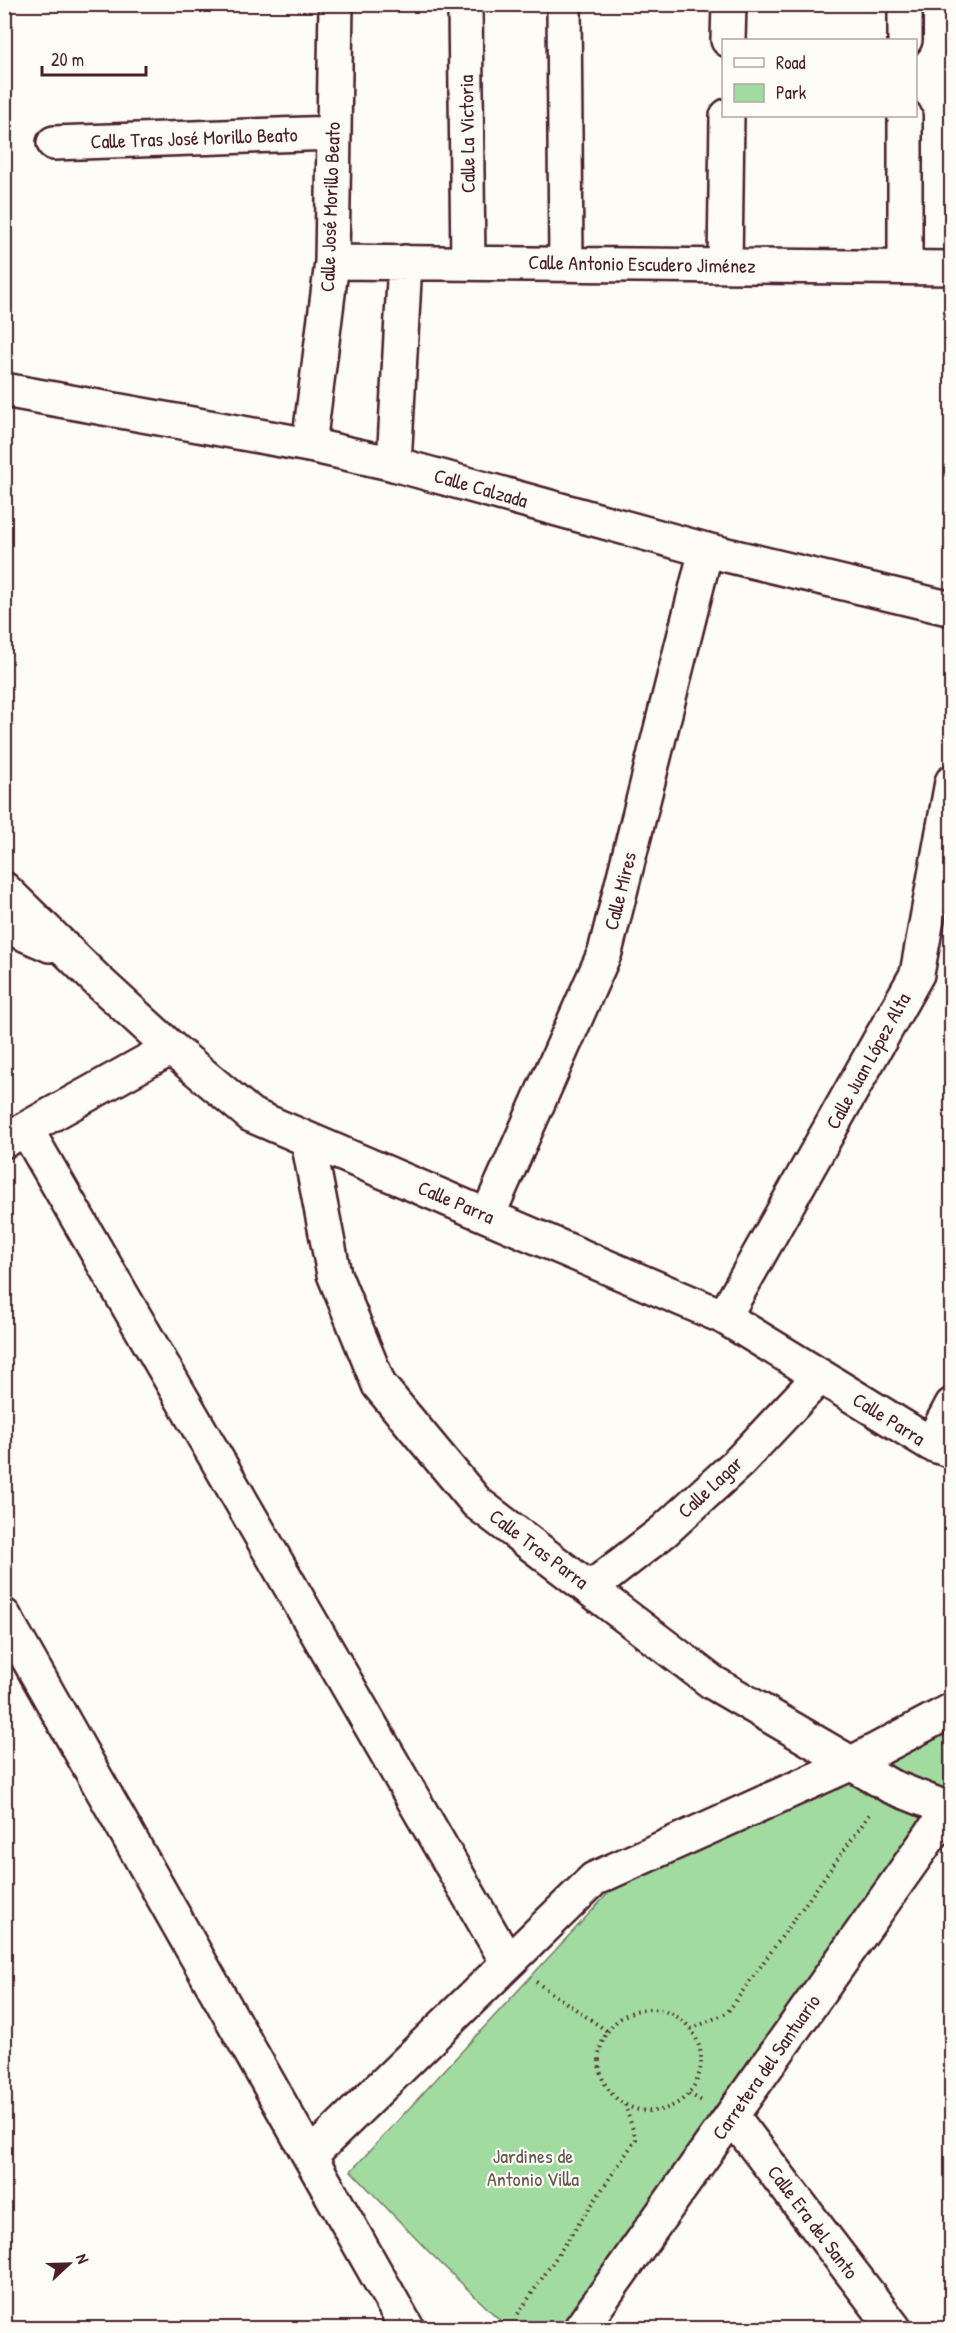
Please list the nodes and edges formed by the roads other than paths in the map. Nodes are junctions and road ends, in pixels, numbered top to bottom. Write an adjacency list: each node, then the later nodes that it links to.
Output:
1 (336, 4): 10 (street, Calle José Morillo Beato)
2 (465, 4): 14 (street, Calle La Victoria)
3 (564, 4): 15 (street)
4 (729, 4): 6 (street)
5 (905, 4): 7 (street)
6 (728, 39)
7 (905, 39)
8 (727, 117): 16 (street)
9 (905, 117): 17 (street)
10 (334, 133): 11 (street, Calle Tras José Morillo Beato); 12 (street, Calle José Morillo Beato)
11 (54, 143)
12 (332, 262): 13 (street, Calle Antonio Escudero Jiménez); 20 (street, Calle José Morillo Beato)
13 (405, 262): 14 (street, Calle Antonio Escudero Jiménez); 21 (street)
14 (468, 263): 15 (street, Calle Antonio Escudero Jiménez)
15 (566, 263): 16 (street, Calle Antonio Escudero Jiménez)
16 (725, 265): 17 (street, Calle Antonio Escudero Jiménez)
17 (905, 267): 18 (street, Calle Antonio Escudero Jiménez)
18 (951, 268)
19 (4, 390): 20 (street, Calle Calzada)
20 (309, 445): 21 (street, Calle Calzada)
21 (394, 464): 22 (street, Calle Calzada)
22 (706, 550): 23 (street, Calle Calzada); 31 (street, Calle Mires)
23 (951, 609)
24 (951, 782): 32 (street, Calle Juan López Alta)
25 (4, 889): 27 (street, Calle Parra)
26 (4, 925): 27 (street)
27 (69, 953): 28 (street, Calle Parra)
28 (171, 1048): 29 (street); 30 (street, Calle Parra)
29 (16, 1135): 41 (street)
30 (308, 1141): 31 (street, Calle Parra); 36 (street, Calle Tras Parra)
31 (488, 1215): 32 (street, Calle Parra)
32 (724, 1317): 33 (street, Calle Parra)
33 (820, 1376): 35 (street, Calle Parra); 36 (street, Calle Lagar)
34 (951, 1405): 35 (street)
35 (941, 1448)
36 (591, 1588): 39 (street, Calle Tras Parra)
37 (4, 1616): 43 (street)
38 (951, 1710): 39 (street)
39 (850, 1764): 40 (street, Calle Tras Parra); 41 (street)
40 (950, 1807): 42 (street, Carretera del Santuario)
41 (508, 1963): 43 (street)
42 (732, 2116): 45 (street, Carretera del Santuario); 46 (street, Calle Era del Santo)
43 (310, 2156): 44 (street)
44 (407, 2328)
45 (581, 2328)
46 (894, 2328)

